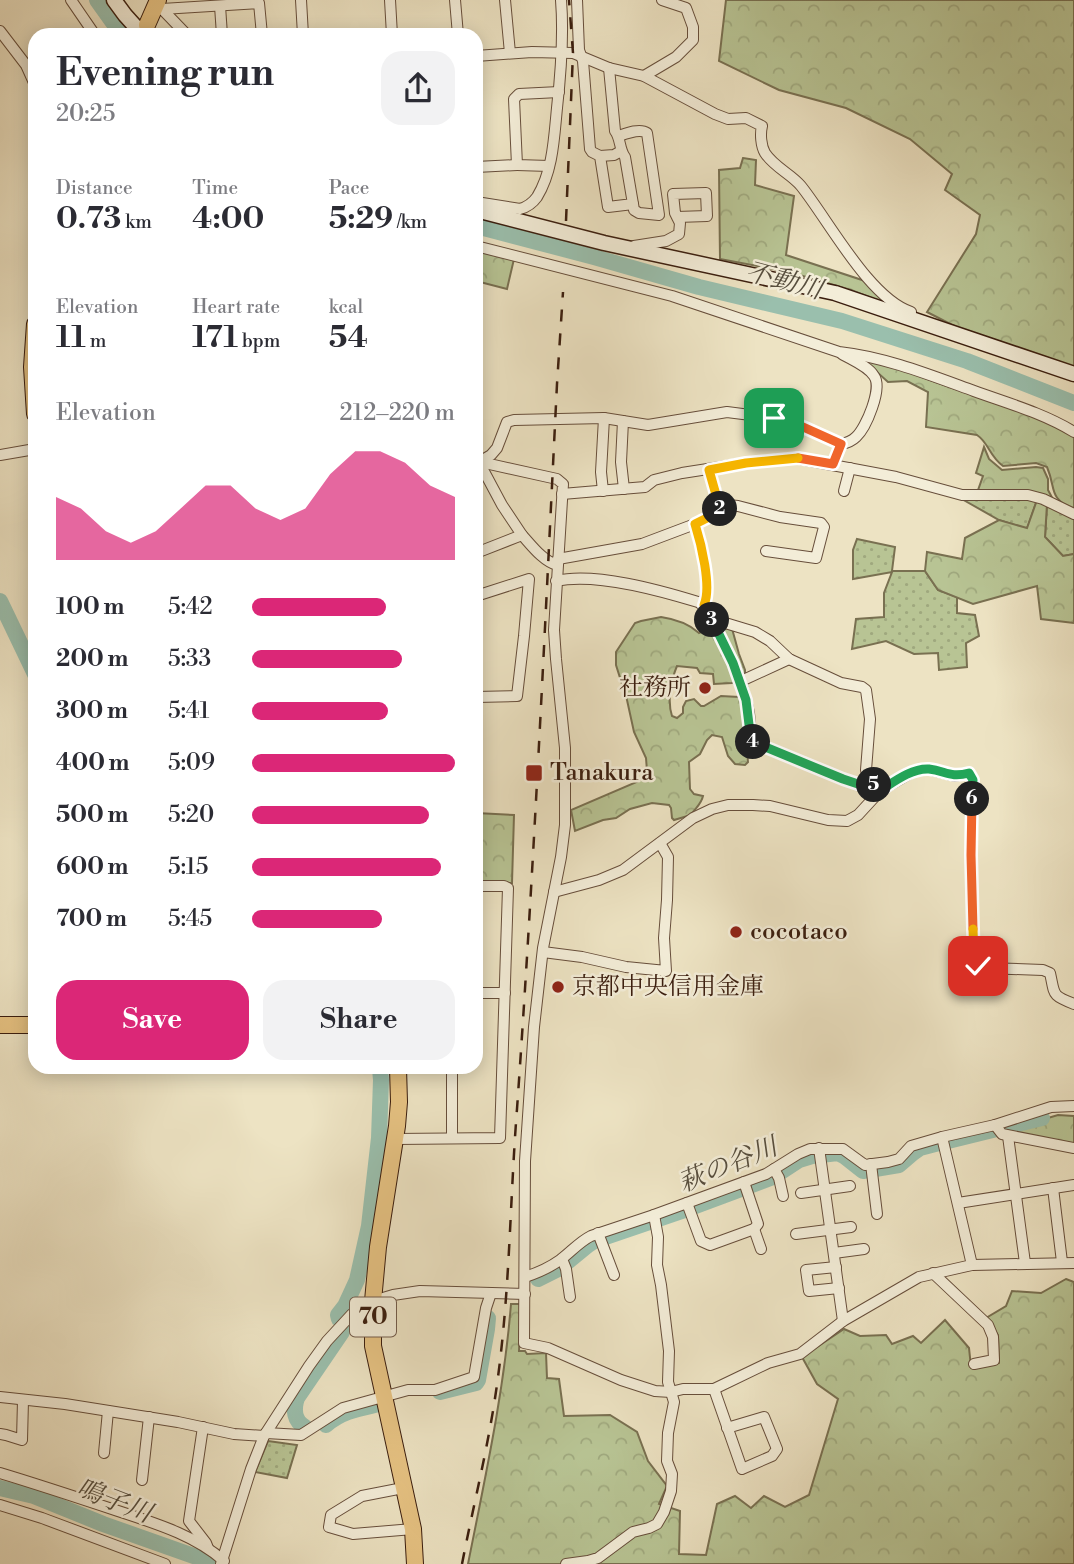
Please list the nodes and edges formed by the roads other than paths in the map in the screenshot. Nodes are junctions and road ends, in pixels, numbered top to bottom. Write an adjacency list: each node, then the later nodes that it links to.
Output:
1 (71, 0): 12 (street)
2 (114, 0): 13 (street)
3 (301, 0): 18 (street)
4 (390, 0): 19 (street)
5 (455, 0): 20 (street)
6 (505, 0): 23 (street)
7 (561, 0): 22 (street)
8 (577, 0): 25 (street)
9 (662, 0): 28 (street)
10 (157, 3): 11 (street); 14 (main road); 15 (street)
11 (220, 6): 16 (street); 17 (street)
12 (89, 28)
13 (142, 28)
14 (146, 28)
15 (180, 28)
16 (222, 28)
17 (261, 28)
18 (303, 28)
19 (392, 28)
20 (457, 28)
21 (0, 31): 27 (street)
22 (562, 52): 23 (street); 25 (street); 29 (street)
23 (510, 53): 24 (street)
24 (483, 55)
25 (583, 56): 26 (street); 32 (street)
26 (609, 68): 28 (street); 30 (street)
27 (28, 69)
28 (644, 76): 42 (street)
29 (559, 92): 33 (street); 34 (street)
30 (619, 136): 31 (street); 37 (street)
31 (621, 151): 32 (street); 37 (street)
32 (600, 156): 37 (street)
33 (517, 165): 34 (street); 35 (street)
34 (550, 166): 36 (street)
35 (483, 167)
36 (483, 203)
37 (633, 204)
38 (483, 212): 40 (street)
39 (677, 218): 40 (street)
40 (626, 247): 42 (street)
41 (483, 248): 43 (street)
42 (935, 326): 44 (street)
43 (839, 352): 47 (street); 48 (street)
44 (1074, 374)
45 (604, 418): 46 (street); 51 (street); 58 (street)
46 (623, 421): 48 (street); 57 (street)
47 (1074, 432)
48 (841, 444): 53 (street)
49 (28, 450): 50 (street)
50 (0, 455)
51 (483, 459)
52 (483, 463): 60 (street)
53 (833, 464): 54 (street); 55 (street)
54 (850, 468): 59 (street); 62 (street)
55 (709, 470): 57 (street); 61 (street)
56 (483, 472): 64 (street)
57 (624, 489): 58 (street)
58 (603, 491): 60 (street)
59 (844, 491)
60 (562, 494): 67 (street)
61 (721, 509): 63 (street); 66 (street)
62 (1074, 514)
63 (695, 524): 67 (street); 70 (street)
64 (522, 535): 65 (street); 67 (street)
65 (483, 550)
66 (766, 551)
67 (558, 562): 68 (street)
68 (556, 581): 70 (street); 78 (street)
69 (483, 594): 74 (street)
70 (704, 605): 71 (street)
71 (712, 619): 72 (street); 73 (street)
72 (789, 659): 73 (street); 75 (street)
73 (739, 682): 75 (street)
74 (483, 697)
75 (877, 787): 76 (street); 82 (street)
76 (660, 843): 78 (street); 79 (street)
77 (483, 886): 80 (street)
78 (554, 892): 79 (street)
79 (543, 952): 124 (street)
80 (505, 992): 81 (street); 90 (street)
81 (483, 993)
82 (1074, 1004)
83 (28, 1025): 84 (main road)
84 (0, 1026)
85 (398, 1074): 91 (main road, 70)
86 (452, 1074): 90 (street)
87 (1074, 1106): 88 (street)
88 (1000, 1130): 89 (street); 92 (street); 102 (street)
89 (942, 1137): 94 (street); 104 (street)
90 (452, 1138): 91 (street)
91 (396, 1139): 129 (main road, 70)
92 (1074, 1148)
93 (820, 1152): 94 (street); 95 (street); 100 (street)
94 (872, 1168): 106 (street)
95 (776, 1173): 96 (street); 103 (street)
96 (745, 1185): 105 (street); 109 (street)
97 (1074, 1185): 99 (street)
98 (850, 1186): 100 (street)
99 (1053, 1188): 102 (street); 118 (street)
100 (825, 1190): 101 (street); 110 (street)
101 (801, 1193)
102 (1016, 1193): 104 (street); 117 (street)
103 (783, 1196)
104 (958, 1203): 120 (street)
105 (689, 1206): 107 (street); 109 (street)
106 (877, 1214)
107 (655, 1219): 112 (street); 133 (street)
108 (851, 1227): 110 (street)
109 (754, 1229): 113 (street)
110 (830, 1230): 111 (street); 115 (street)
111 (796, 1234)
112 (600, 1237): 116 (street); 123 (street)
113 (761, 1249)
114 (864, 1249): 115 (street)
115 (834, 1253): 121 (street)
116 (564, 1262): 124 (street); 128 (street)
117 (1025, 1262): 118 (street); 120 (street)
118 (1062, 1262): 119 (street)
119 (1074, 1262)
120 (972, 1265): 122 (street)
121 (836, 1267): 125 (street); 125 (street)
122 (933, 1273): 130 (street); 131 (street)
123 (614, 1275)
124 (525, 1277): 127 (street)
125 (839, 1288): 130 (street)
126 (491, 1293): 127 (street); 129 (street); 134 (street)
127 (525, 1294): 133 (street)
128 (570, 1297)
129 (373, 1301): 134 (main road, 70); 142 (street)
130 (843, 1321): 132 (street)
131 (974, 1364)
132 (714, 1389): 133 (street); 140 (street)
133 (671, 1392): 153 (street)
134 (383, 1396): 142 (street); 146 (main road, 70)
135 (0, 1397): 136 (street)
136 (23, 1400): 137 (street); 141 (street)
137 (108, 1411): 138 (street); 143 (street)
138 (149, 1417): 139 (street); 145 (street)
139 (203, 1427): 142 (street); 149 (street)
140 (727, 1428): 140 (street)
141 (0, 1434)
142 (265, 1434): 150 (street)
143 (104, 1453)
144 (0, 1473): 149 (street)
145 (142, 1479)
146 (403, 1488): 148 (main road, 70); 148 (street)
147 (0, 1505): 151 (street)
148 (412, 1529): 152 (main road, 70)
149 (208, 1548): 150 (street)
150 (223, 1562)
151 (165, 1564)
152 (415, 1564)
153 (566, 1564)

